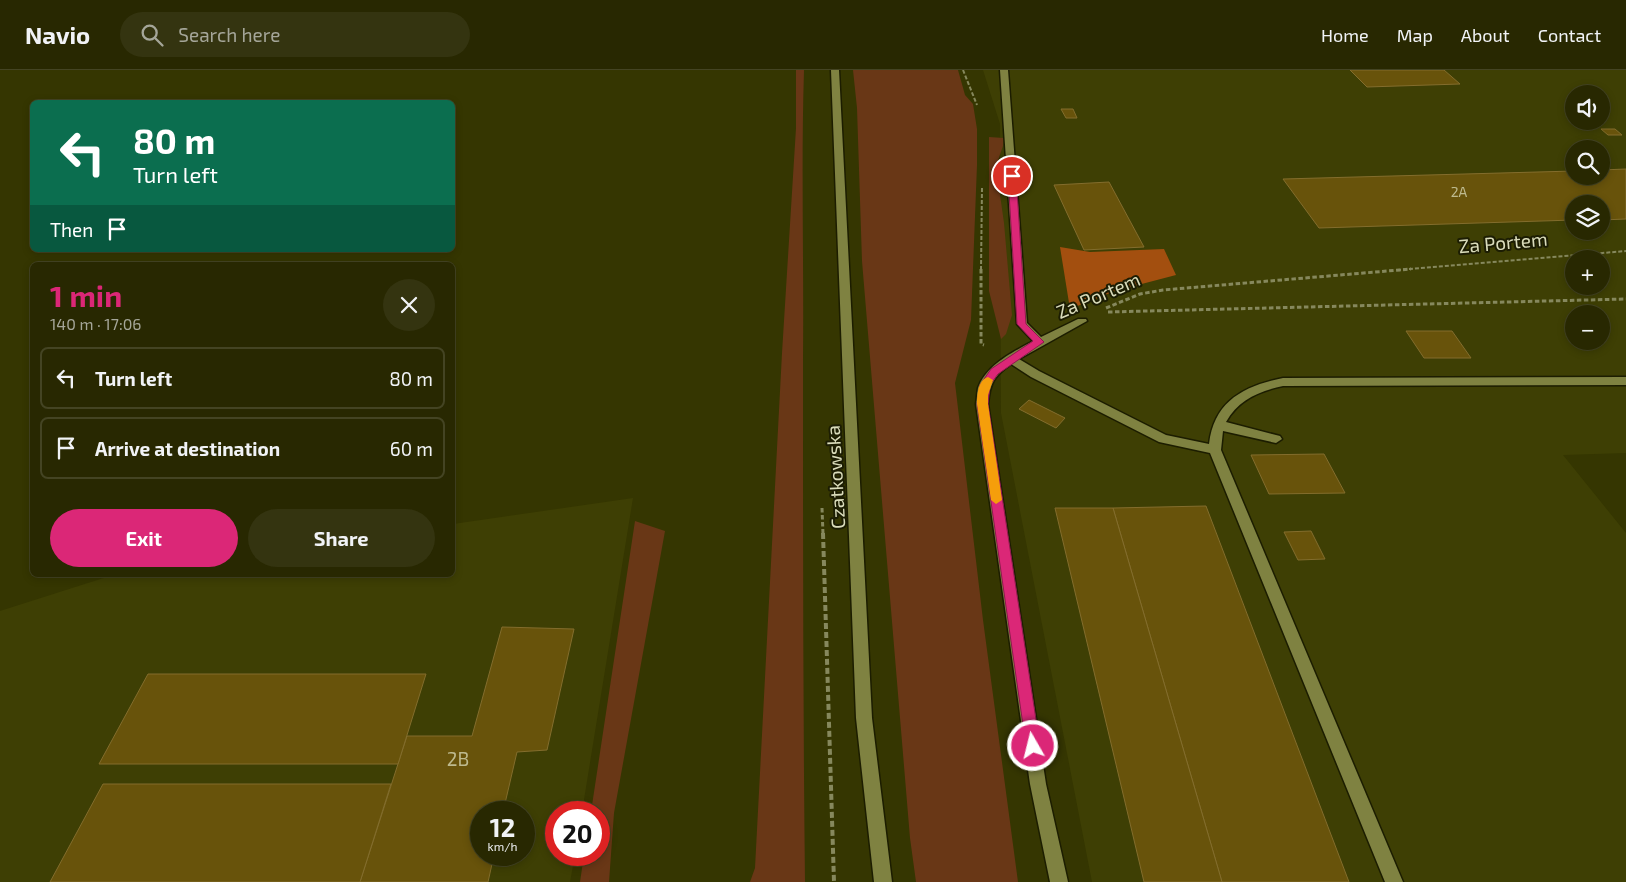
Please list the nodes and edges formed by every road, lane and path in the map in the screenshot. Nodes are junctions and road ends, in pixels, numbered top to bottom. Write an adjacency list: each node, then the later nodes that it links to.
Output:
1 (835, 70): 16 (street, Czatkowska)
2 (963, 70): 4 (path)
3 (1004, 70): 10 (street)
4 (977, 106)
5 (982, 187): 11 (path)
6 (1626, 251): 8 (path, Za Portem)
7 (1626, 299): 8 (path)
8 (1097, 312): 9 (path, Za Portem)
9 (1082, 321): 10 (street, Za Portem)
10 (1040, 342): 11 (street, Za Portem)
11 (1011, 359): 15 (street); 17 (street, Za Portem)
12 (1626, 381): 13 (street)
13 (1220, 426): 14 (street); 15 (street)
14 (1276, 439)
15 (1215, 450): 18 (street)
16 (883, 882)
17 (1059, 882)
18 (1394, 882)

